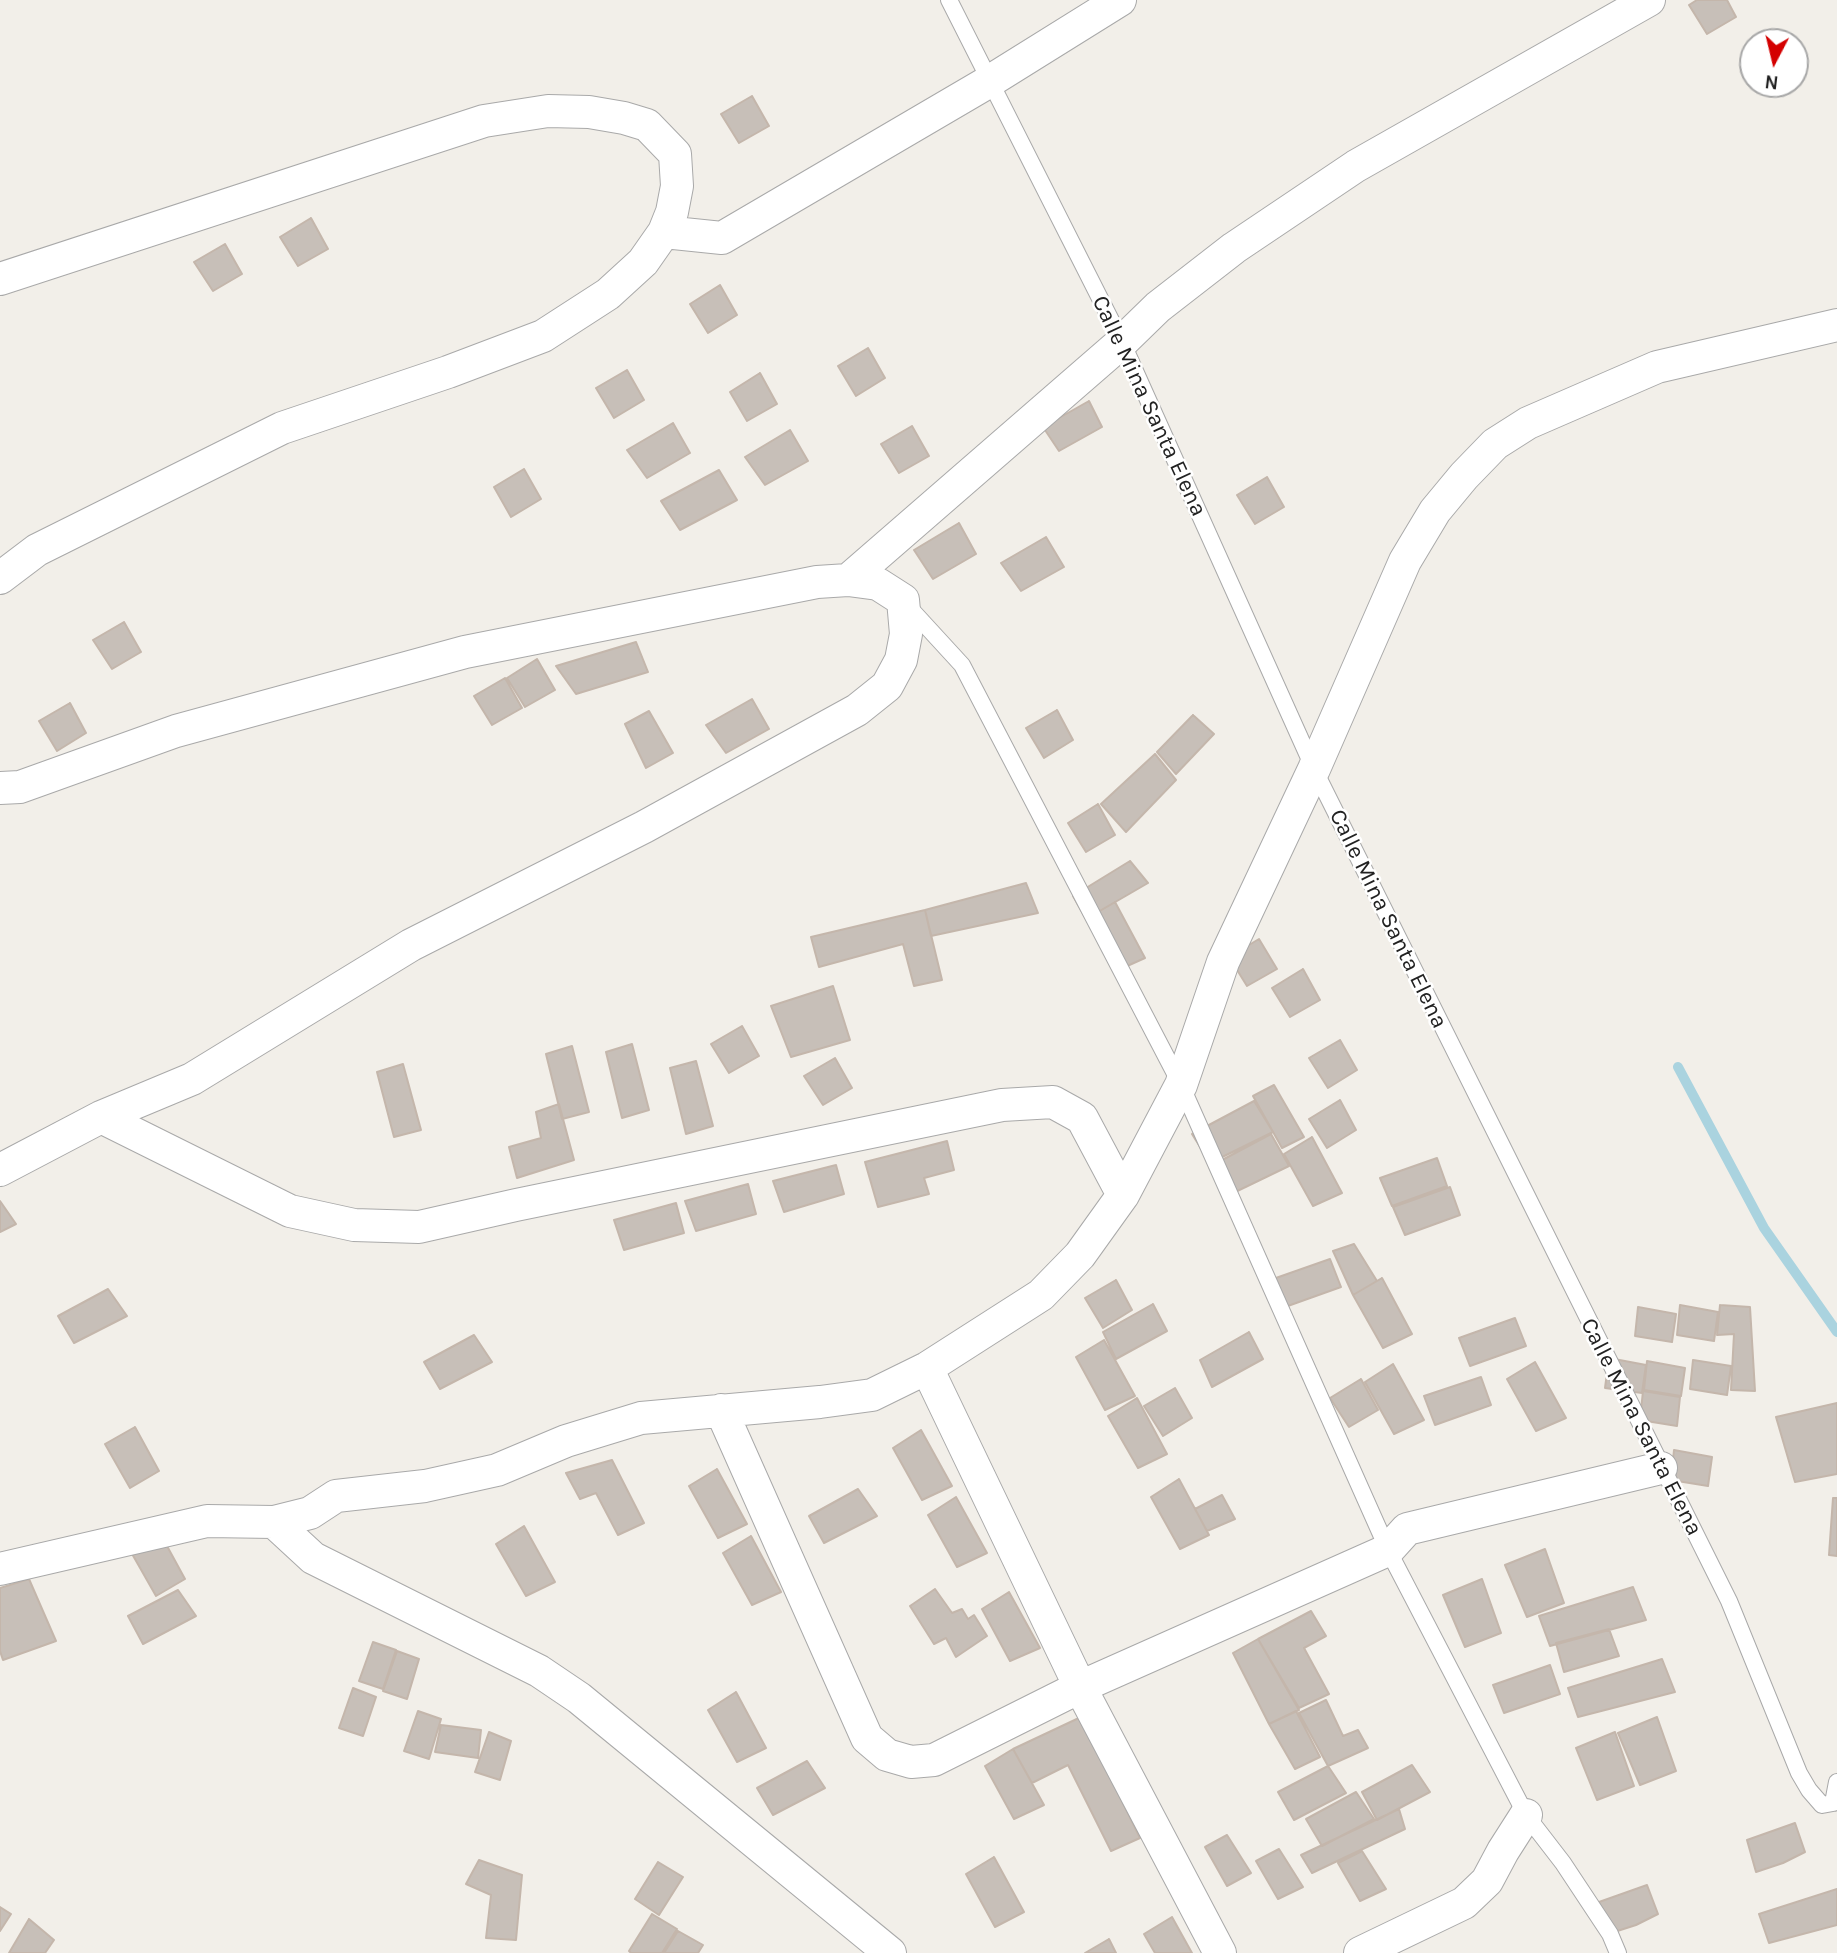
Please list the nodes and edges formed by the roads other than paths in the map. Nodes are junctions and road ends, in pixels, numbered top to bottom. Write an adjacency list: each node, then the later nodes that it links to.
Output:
1 (949, 0): 4 (lane, Calle Mina Santa Elena)
2 (1119, 0): 4 (street)
3 (1649, 0): 8 (street)
4 (990, 81): 5 (street); 8 (lane, Calle Mina Santa Elena)
5 (664, 232): 6 (street); 9 (street)
6 (0, 279)
7 (1837, 325): 12 (street)
8 (1122, 342): 10 (street); 12 (lane, Calle Mina Santa Elena)
9 (0, 578)
10 (848, 580): 11 (street); 13 (street)
11 (903, 600): 14 (lane); 15 (street)
12 (1314, 769): 14 (street); 20 (lane, Calle Mina Santa Elena)
13 (0, 788)
14 (1181, 1085): 17 (street); 22 (lane)
15 (101, 1117): 16 (street); 17 (street)
16 (0, 1170)
17 (1123, 1195): 18 (street)
18 (927, 1368): 19 (street); 24 (street)
19 (721, 1410): 21 (street); 24 (street)
20 (1661, 1468): 22 (street); 25 (lane, Calle Mina Santa Elena)
21 (274, 1522): 23 (street); 27 (street)
22 (1388, 1550): 24 (street); 26 (lane)
23 (0, 1569)
24 (1080, 1687): 28 (street)
25 (1837, 1782)
26 (1526, 1815): 29 (street); 30 (lane)
27 (890, 1953)
28 (1220, 1953)
29 (1360, 1953)
30 (1618, 1953)

